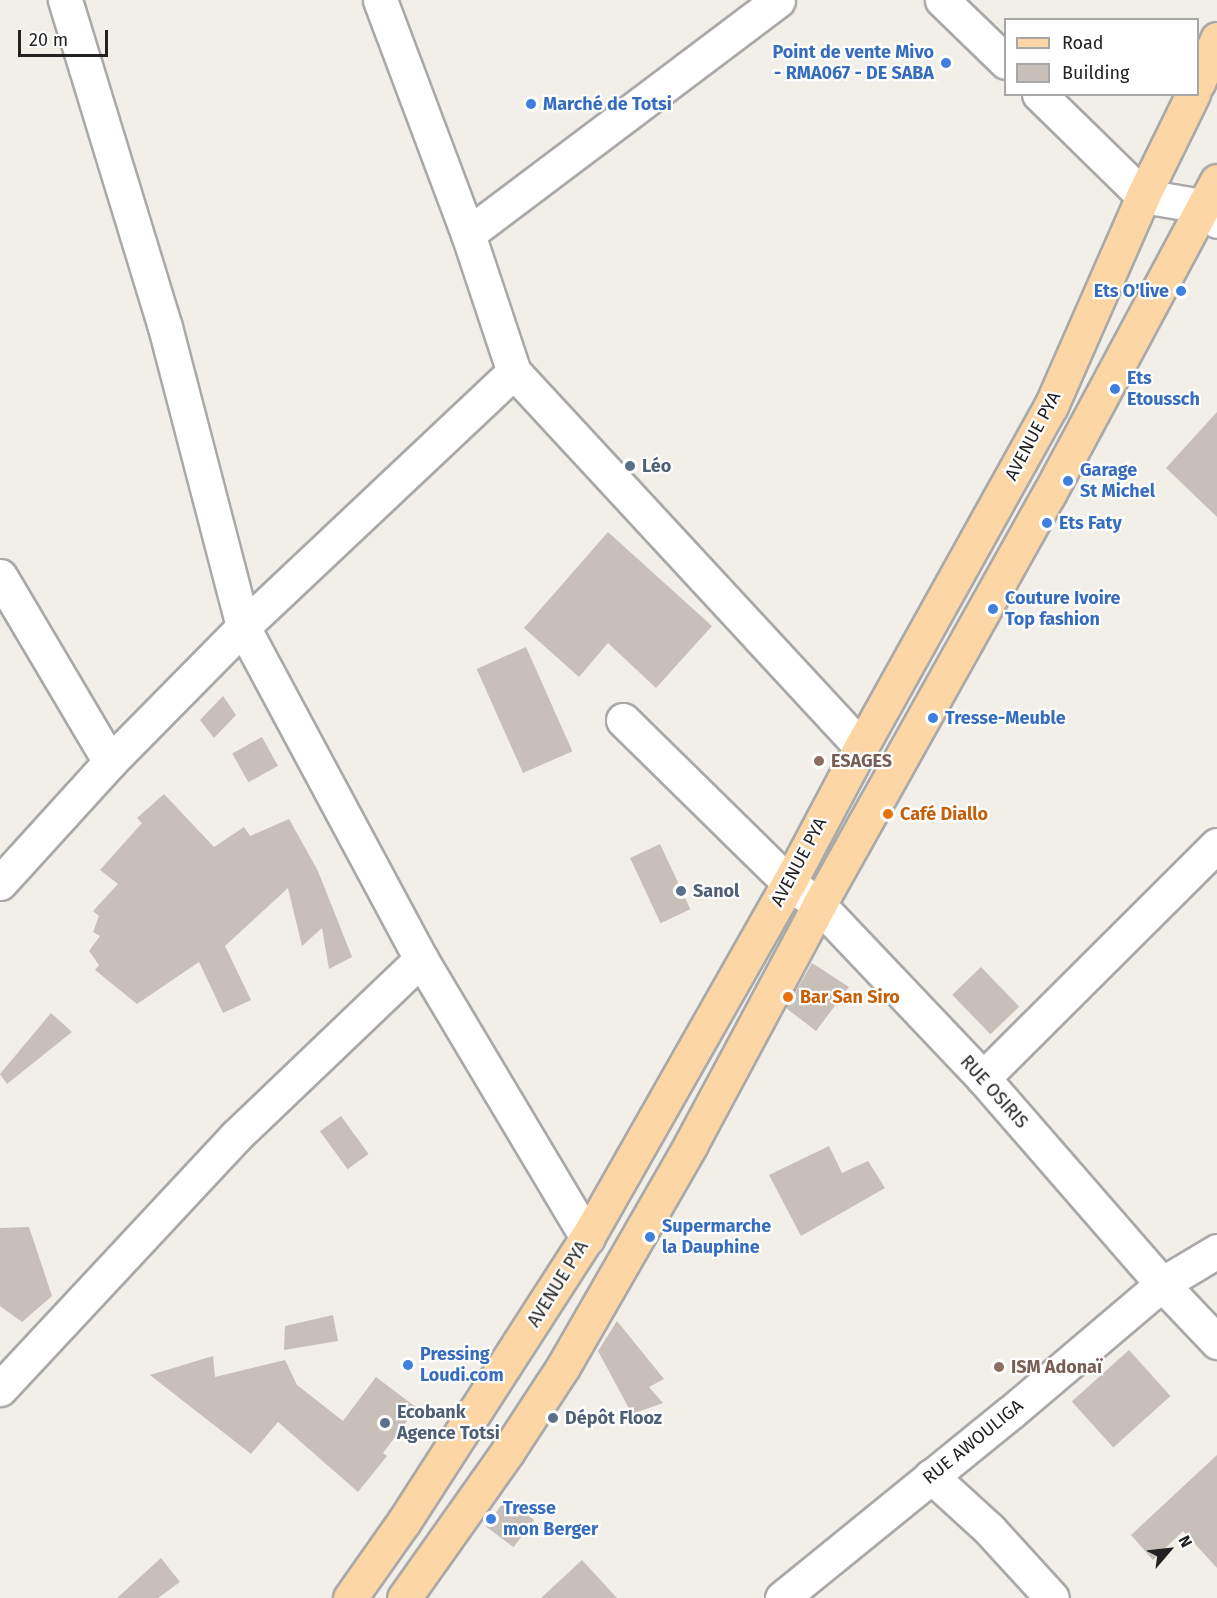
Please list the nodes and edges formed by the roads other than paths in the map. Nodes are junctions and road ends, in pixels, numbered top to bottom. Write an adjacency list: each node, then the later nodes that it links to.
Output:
1 (65, 0): 15 (street)
2 (380, 0): 12 (street)
3 (778, 0): 12 (street)
4 (942, 0): 6 (street)
5 (1217, 39): 7 (main road)
6 (1004, 61)
7 (1199, 79)
8 (1041, 96): 10 (street)
9 (1192, 96): 10 (main road, AVENUE PYA)
10 (1143, 196): 11 (street); 17 (main road, AVENUE PYA)
11 (1212, 203): 22 (main road)
12 (468, 234): 13 (street)
13 (514, 372): 15 (street); 17 (street)
14 (0, 576): 18 (street)
15 (243, 627): 18 (street); 23 (street)
16 (623, 720): 21 (street, RUE OSIRIS)
17 (861, 747): 21 (main road, AVENUE PYA)
18 (110, 762): 20 (street)
19 (1217, 845): 24 (street)
20 (0, 883)
21 (789, 883): 22 (street, RUE OSIRIS); 25 (main road, AVENUE PYA)
22 (819, 905): 24 (street, RUE OSIRIS); 32 (main road)
23 (421, 959): 25 (street); 29 (street)
24 (982, 1078): 27 (street, RUE OSIRIS)
25 (587, 1238): 31 (main road, AVENUE PYA)
26 (1217, 1251): 27 (street, RUE AWOULIGA)
27 (1162, 1284): 28 (street, RUE OSIRIS); 30 (street, RUE AWOULIGA)
28 (1217, 1342)
29 (0, 1389)
30 (931, 1476): 33 (street, RUE AWOULIGA); 34 (street)
31 (350, 1598)
32 (404, 1598)
33 (782, 1598)
34 (1052, 1598)

